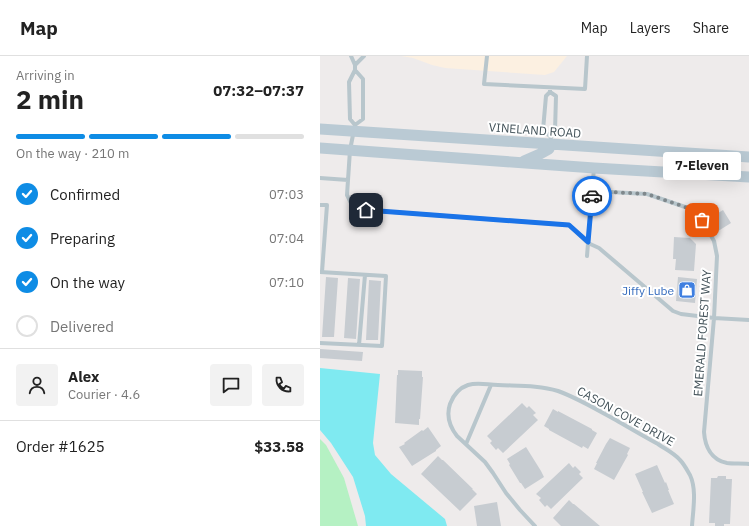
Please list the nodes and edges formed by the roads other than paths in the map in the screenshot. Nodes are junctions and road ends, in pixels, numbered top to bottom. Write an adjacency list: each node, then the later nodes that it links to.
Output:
1 (351, 56): 5 (lane)
2 (364, 56): 5 (lane)
3 (487, 56): 6 (lane)
4 (587, 56): 6 (lane)
5 (355, 68): 7 (lane); 7 (lane)
6 (550, 90): 9 (lane); 9 (lane)
7 (354, 128): 8 (street, VINELAND ROAD); 9 (street, VINELAND ROAD); 12 (lane)
8 (320, 129)
9 (550, 141): 13 (street, VINELAND ROAD); 15 (street)
10 (320, 148): 12 (street)
11 (749, 149): 13 (street)
12 (350, 150): 15 (street); 20 (lane)
13 (733, 156): 14 (street, VINELAND ROAD)
14 (749, 157)
15 (519, 162): 16 (street)
16 (594, 168): 17 (street); 22 (lane)
17 (733, 176): 18 (street); 21 (street)
18 (749, 177)
19 (320, 178): 20 (lane)
20 (348, 180): 24 (lane)
21 (749, 184)
22 (592, 191): 24 (lane); 28 (lane, EMERALD FOREST WAY)
23 (320, 205): 26 (lane)
24 (588, 242): 25 (lane); 28 (lane)
25 (587, 256)
26 (321, 272): 27 (lane)
27 (365, 275): 31 (lane); 31 (lane)
28 (714, 318): 29 (lane); 34 (lane, EMERALD FOREST WAY)
29 (749, 320)
30 (320, 343): 31 (lane)
31 (359, 345)
32 (492, 385): 33 (lane); 33 (lane, CASON COVE DRIVE); 36 (lane, CASON COVE DRIVE)
33 (466, 444): 35 (lane, CASON COVE DRIVE)
34 (749, 464)
35 (535, 526)
36 (692, 526)

